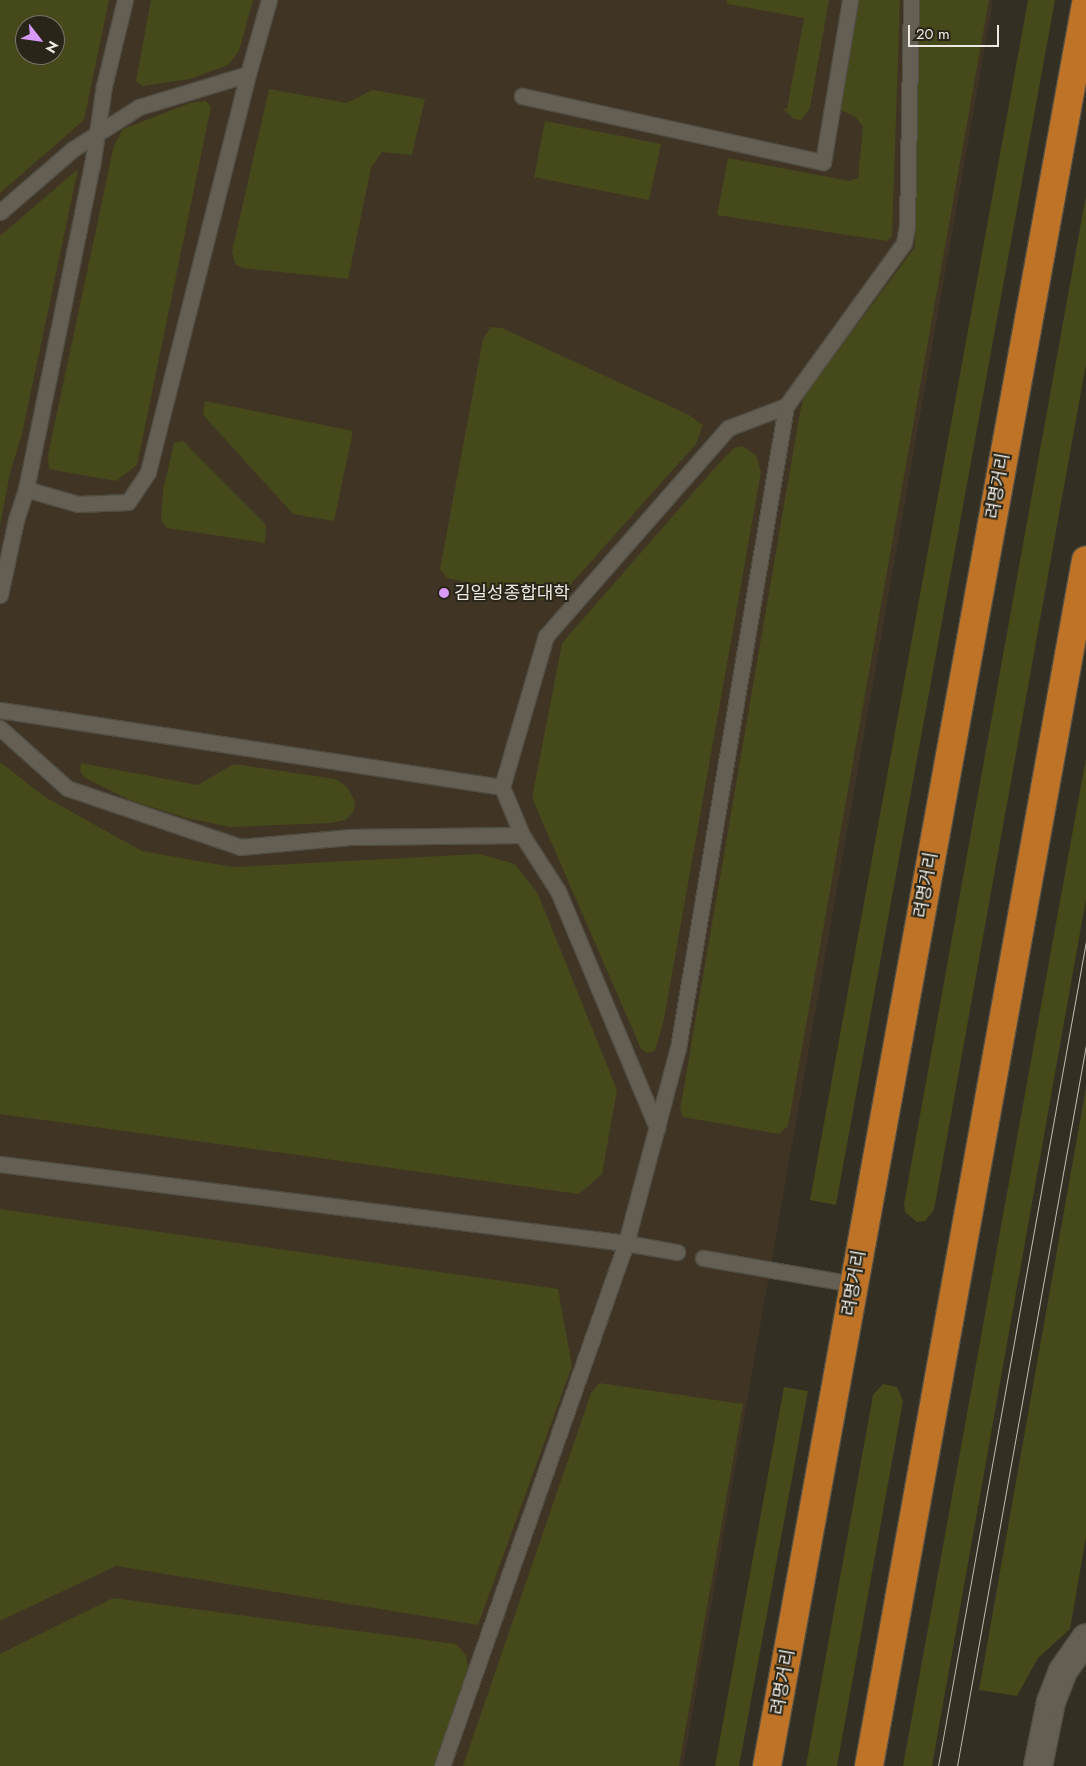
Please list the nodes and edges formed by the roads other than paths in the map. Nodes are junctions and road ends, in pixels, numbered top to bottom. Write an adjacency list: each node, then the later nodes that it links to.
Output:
1 (125, 0): 8 (lane)
2 (270, 0): 6 (lane)
3 (850, 0): 7 (lane)
4 (911, 0): 10 (lane)
5 (1086, 3): 23 (highway, 려명거리)
6 (248, 74): 8 (lane); 11 (lane)
7 (522, 96)
8 (97, 131): 9 (lane); 11 (lane)
9 (0, 212)
10 (786, 406): 16 (lane); 18 (lane)
11 (26, 488): 13 (lane)
12 (1086, 560): 27 (highway)
13 (0, 595)
14 (0, 710): 16 (lane)
15 (0, 728): 17 (lane)
16 (502, 787): 17 (lane)
17 (522, 834): 18 (lane)
18 (657, 1128): 20 (lane)
19 (0, 1164): 20 (lane)
20 (626, 1243): 21 (lane); 25 (lane)
21 (676, 1252)
22 (703, 1258): 23 (lane)
23 (854, 1284): 26 (highway, 려명거리)
24 (1086, 1638): 28 (street)
25 (442, 1766)
26 (767, 1766)
27 (869, 1766)
28 (1038, 1766)

